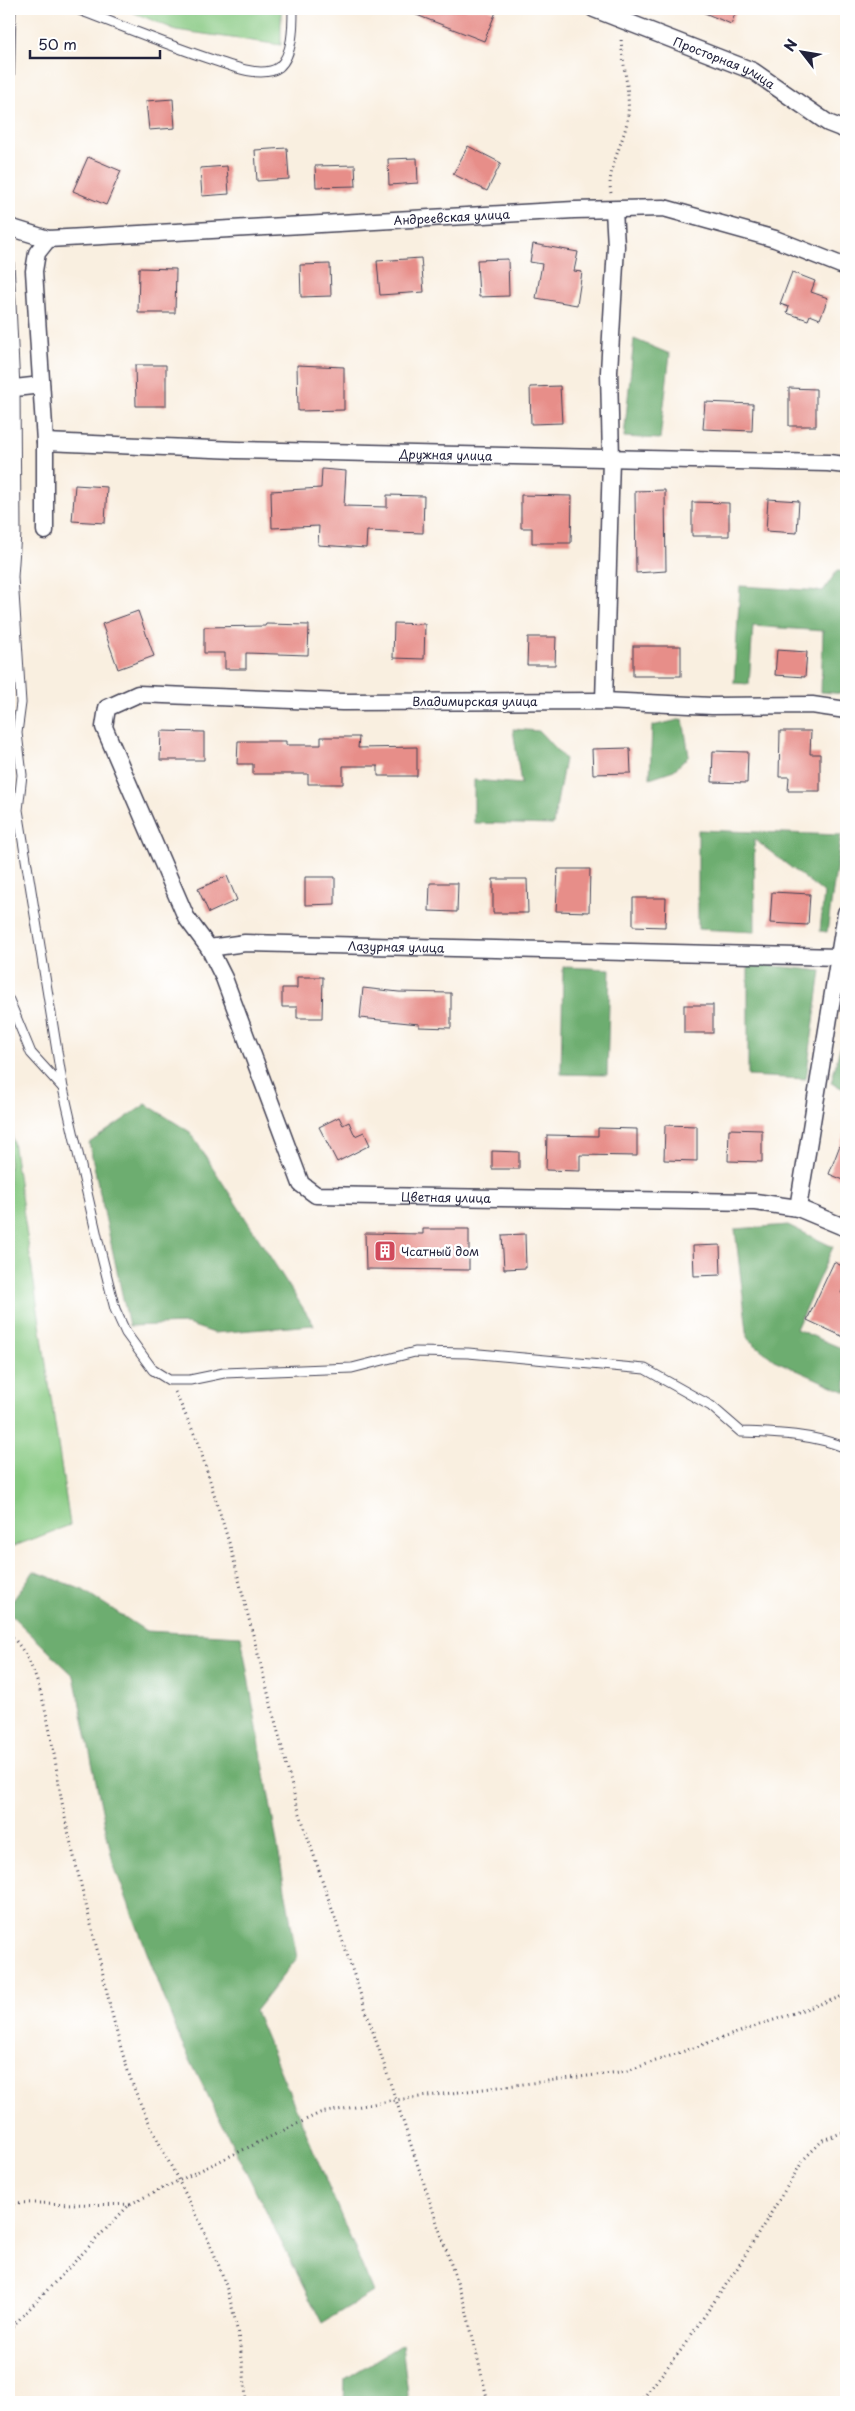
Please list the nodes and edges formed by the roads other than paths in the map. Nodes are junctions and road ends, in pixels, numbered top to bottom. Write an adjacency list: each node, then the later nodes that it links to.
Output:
1 (11, 9): 5 (lane)
2 (77, 9): 3 (lane)
3 (293, 9)
4 (594, 9): 6 (street, Просторная улица)
5 (9, 98)
6 (846, 130)
7 (614, 210): 9 (street, Андреевская улица); 11 (street, Андреевская улица); 15 (street)
8 (9, 227): 9 (street)
9 (48, 239): 12 (street)
10 (9, 262): 13 (lane)
11 (846, 267)
12 (42, 385): 13 (street); 14 (street)
13 (16, 388): 24 (lane)
14 (45, 442): 15 (street, Дружная улица); 17 (street)
15 (611, 459): 16 (street, Дружная улица); 18 (street)
16 (846, 465)
17 (45, 531)
18 (604, 701): 19 (street, Владимирская улица); 21 (street, Владимирская улица)
19 (846, 710)
20 (846, 913): 22 (street)
21 (209, 948): 22 (street, Лазурная улица); 25 (street, Цветная улица)
22 (843, 958): 25 (street)
23 (9, 1000): 24 (lane)
24 (63, 1088): 27 (lane)
25 (798, 1208): 26 (street, Цветная улица)
26 (846, 1228)
27 (846, 1448)

